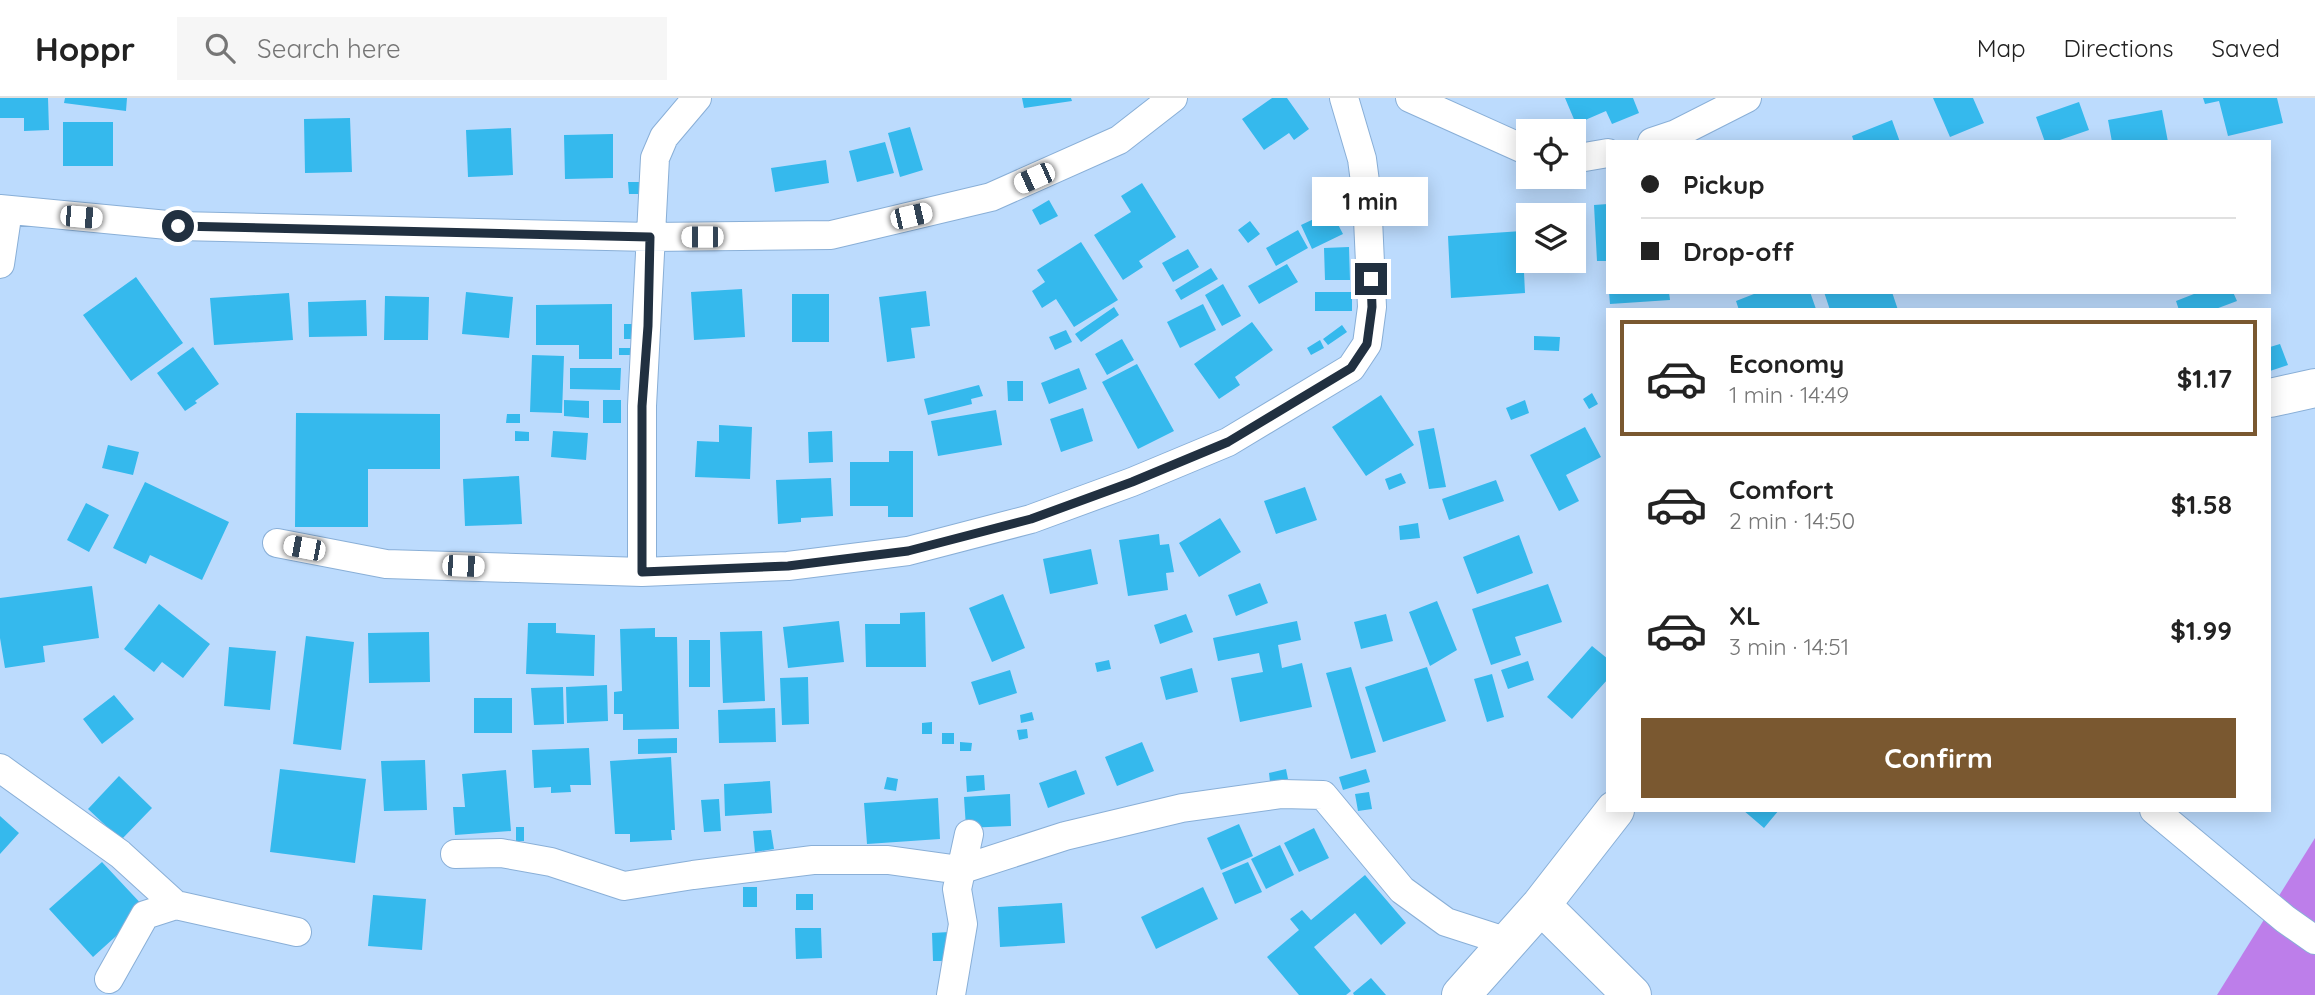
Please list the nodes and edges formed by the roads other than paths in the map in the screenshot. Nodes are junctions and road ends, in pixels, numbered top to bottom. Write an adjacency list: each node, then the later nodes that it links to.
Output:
1 (697, 98): 11 (street)
2 (1173, 98): 11 (street)
3 (1344, 98): 16 (street)
4 (1410, 98): 7 (street)
5 (1747, 98): 6 (street)
6 (1658, 140)
7 (1516, 145)
8 (1606, 153): 9 (street)
9 (1586, 157)
10 (4, 210): 11 (street); 12 (street)
11 (650, 237): 16 (street)
12 (0, 264)
13 (2315, 388): 14 (main road)
14 (2271, 398)
15 (277, 543): 16 (street)
16 (642, 572)
17 (0, 768): 23 (street)
18 (1613, 812): 24 (main road)
19 (2156, 812): 26 (street)
20 (968, 834): 22 (street)
21 (455, 854): 22 (street)
22 (960, 870): 27 (street); 29 (street)
23 (176, 905): 25 (street); 28 (street)
24 (1541, 905): 27 (main road); 31 (main road)
25 (297, 932)
26 (2315, 940)
27 (1508, 942): 30 (main road)
28 (109, 979)
29 (951, 995)
30 (1461, 995)
31 (1632, 995)

